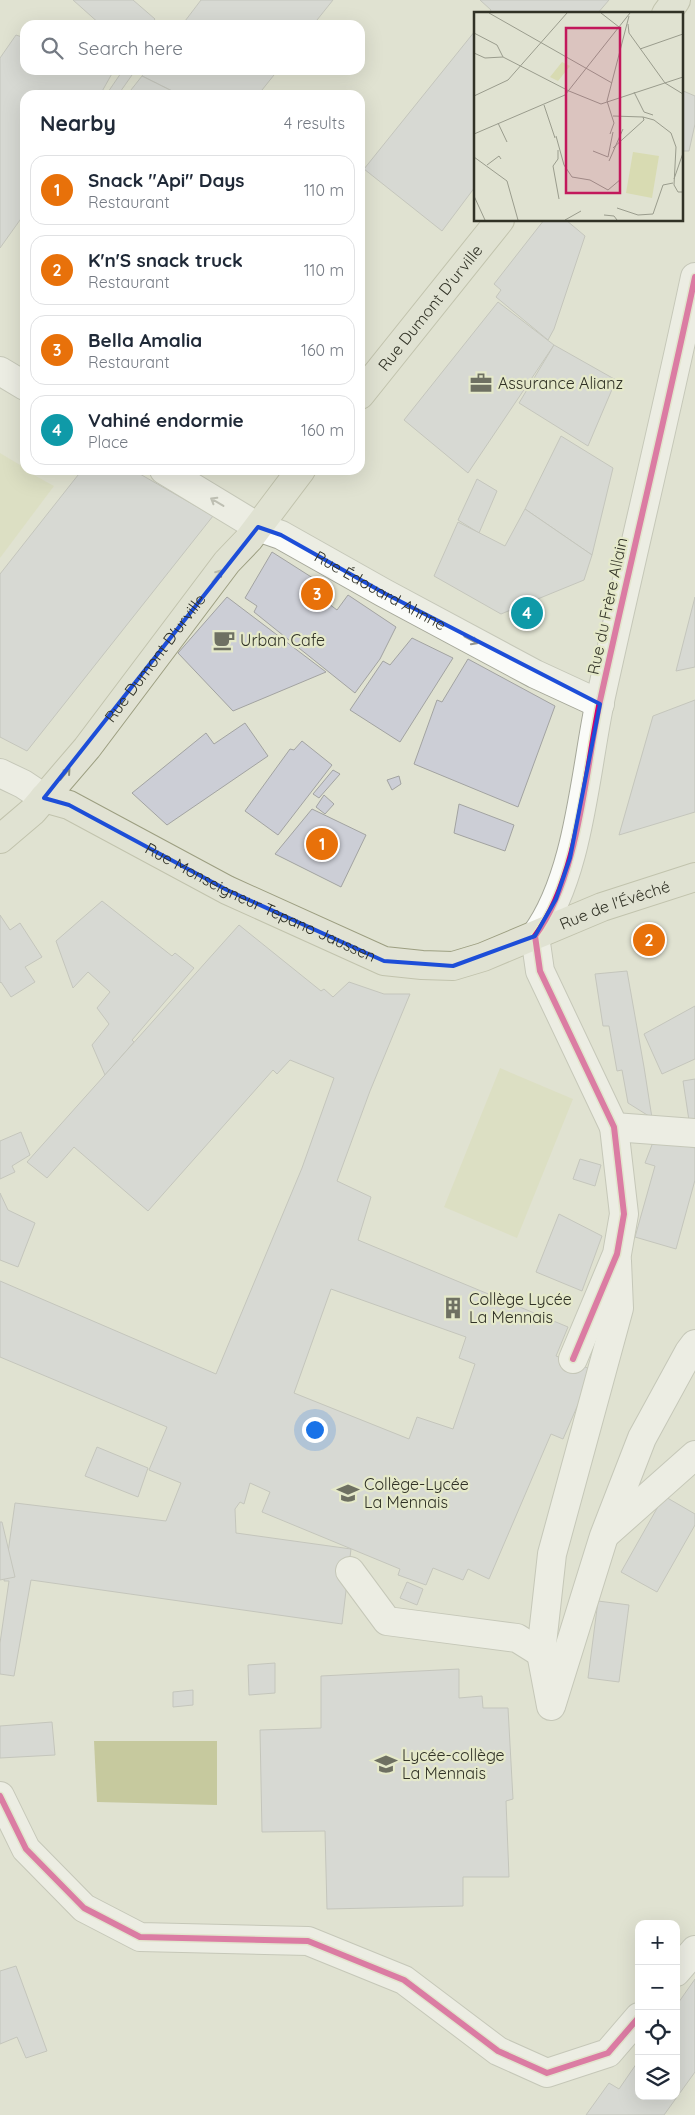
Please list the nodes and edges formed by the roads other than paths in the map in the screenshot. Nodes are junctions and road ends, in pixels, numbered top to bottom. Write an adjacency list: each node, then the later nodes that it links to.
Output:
1 (676, 0): 2 (main road)
2 (667, 12)
3 (499, 221): 7 (main road, Rue Dumont D'urville)
4 (695, 277): 11 (street, Rue du Frère Allain)
5 (0, 371): 6 (street)
6 (20, 383)
7 (365, 389)
8 (172, 475): 10 (street, Rue Édouard Ahnne, one-way to 8)
9 (297, 475): 10 (main road, Rue Dumont D'urville)
10 (258, 527): 11 (street, Rue Édouard Ahnne, one-way to 11); 13 (main road, Rue Dumont D'urville, one-way to 10)
11 (600, 704): 16 (street, Rue du Frère Allain)
12 (0, 773): 13 (street, Rue Monseigneur Tepano Jaussen)
13 (44, 798): 14 (main road, Rue Dumont D'urville); 16 (main road, Rue Monseigneur Tepano Jaussen)
14 (0, 839)
15 (695, 877): 16 (main road, Rue de l'Évêché)
16 (535, 936): 17 (street)
17 (614, 1127): 18 (street); 19 (street)
18 (695, 1134)
19 (616, 1254): 21 (street); 25 (street)
20 (695, 1344): 23 (street)
21 (573, 1359)
22 (695, 1454): 23 (street)
23 (604, 1536): 25 (street)
24 (350, 1571): 25 (street)
25 (541, 1653)
26 (0, 1796): 29 (street)
27 (695, 1950): 28 (street)
28 (680, 1967)
29 (635, 2022)

